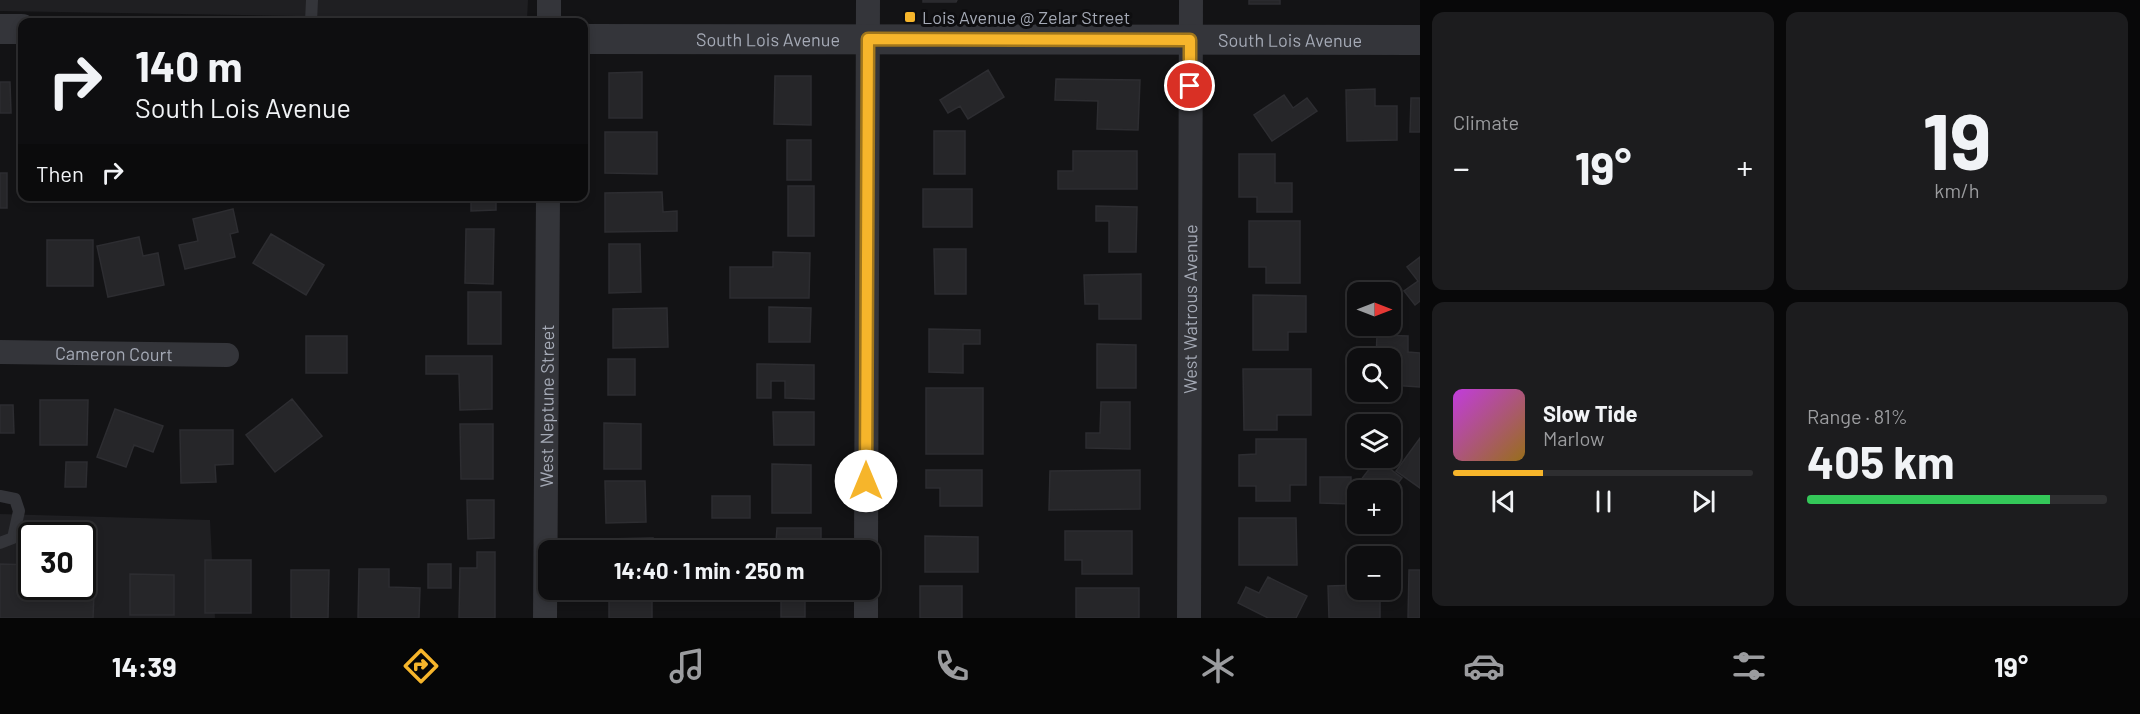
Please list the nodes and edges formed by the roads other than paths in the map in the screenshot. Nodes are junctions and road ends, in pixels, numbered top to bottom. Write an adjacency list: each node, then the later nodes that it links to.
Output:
1 (312, 0): 5 (lane)
2 (549, 0): 6 (street)
3 (868, 0): 10 (street)
4 (1191, 0): 11 (street, West Watrous Avenue)
5 (311, 18)
6 (549, 18)
7 (0, 29): 8 (street)
8 (18, 29)
9 (588, 39): 10 (street, South Lois Avenue)
10 (868, 39): 11 (street, South Lois Avenue); 17 (street)
11 (1190, 40): 12 (street, South Lois Avenue); 22 (street, West Watrous Avenue)
12 (1420, 40)
13 (548, 201): 20 (street, West Neptune Street)
14 (0, 352): 15 (street, Cameron Court)
15 (227, 355)
16 (0, 496): 18 (lane)
17 (866, 540)
18 (0, 543)
19 (866, 600): 21 (street)
20 (545, 618)
21 (866, 618)
22 (1189, 618)

